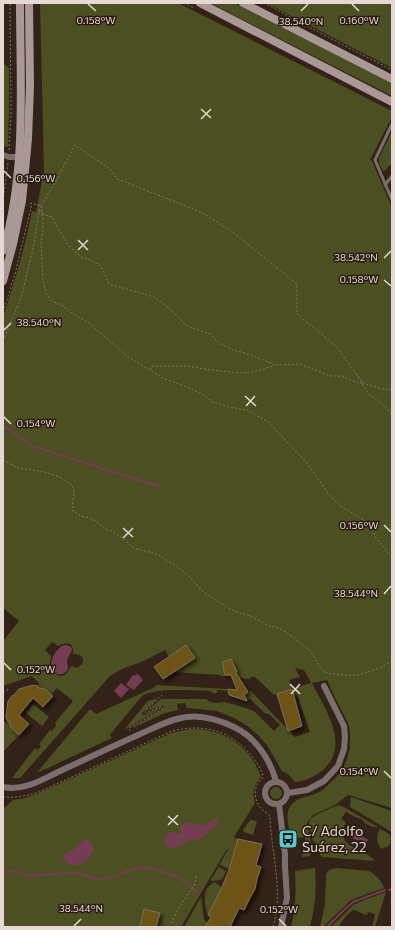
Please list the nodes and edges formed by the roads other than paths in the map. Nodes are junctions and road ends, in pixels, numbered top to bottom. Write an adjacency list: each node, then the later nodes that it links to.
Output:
1 (20, 3): 9 (main road)
2 (29, 3): 14 (main road)
3 (200, 3): 6 (main road)
4 (243, 3): 5 (main road)
5 (392, 79)
6 (392, 102)
7 (392, 124): 11 (lane)
8 (6, 156): 9 (street)
9 (19, 157): 13 (main road)
10 (392, 176): 11 (lane)
11 (386, 185): 12 (lane)
12 (392, 200)
13 (3, 251)
14 (3, 281)
15 (324, 686): 18 (street)
16 (276, 781): 17 (street); 18 (street); 19 (street)
17 (3, 787)
18 (288, 793): 19 (street)
19 (279, 804): 20 (street)
20 (281, 927)

